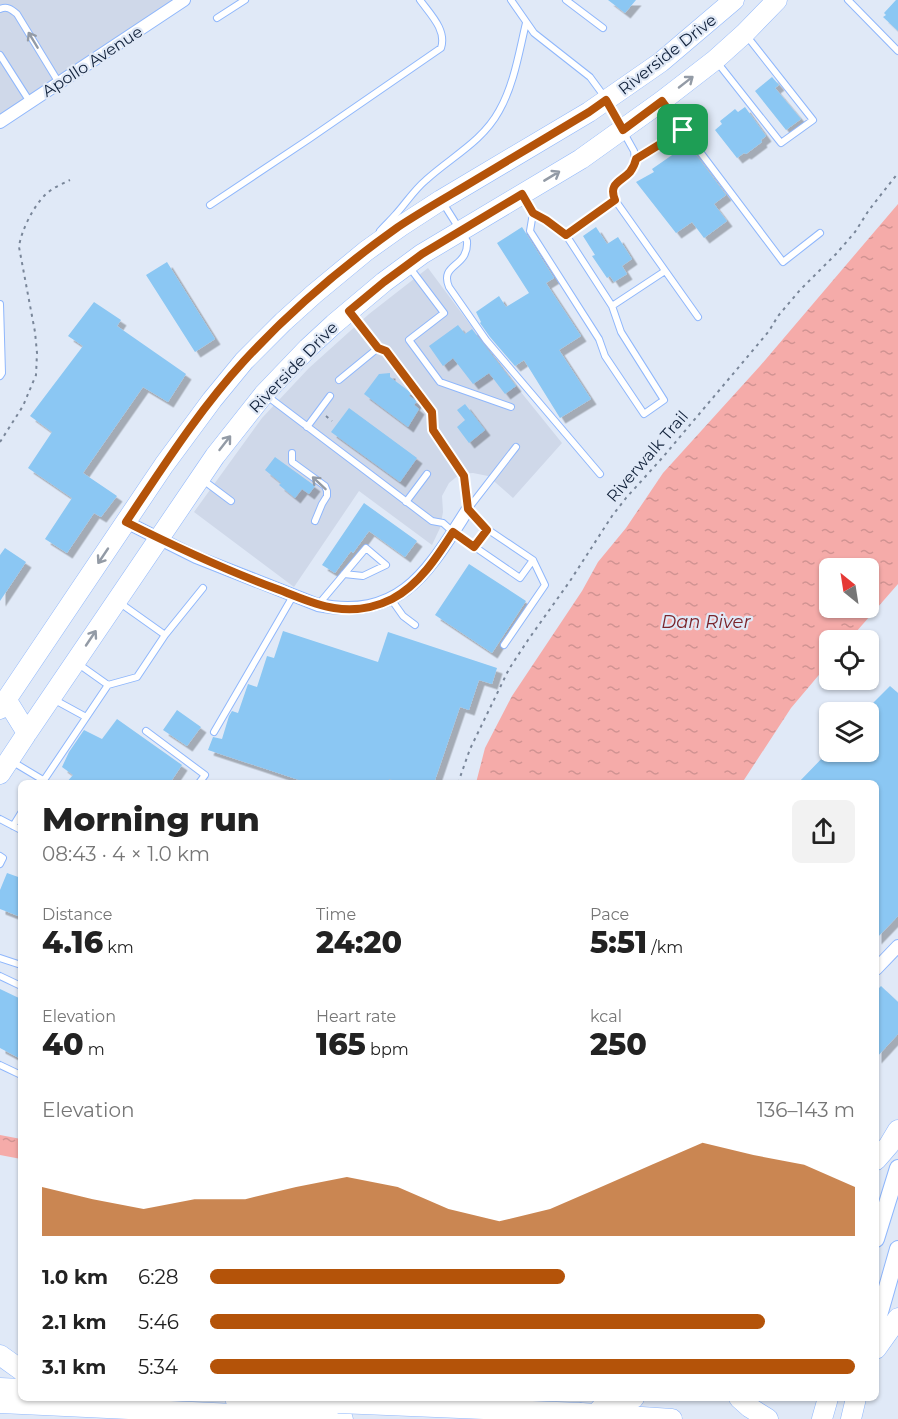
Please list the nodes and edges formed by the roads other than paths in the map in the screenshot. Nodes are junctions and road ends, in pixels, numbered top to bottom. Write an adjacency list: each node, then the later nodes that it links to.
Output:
1 (184, 0): 17 (street, Apollo Avenue)
2 (244, 0): 10 (lane)
3 (420, 0): 28 (lane)
4 (511, 0): 11 (lane)
5 (566, 0): 12 (lane)
6 (734, 0): 18 (main road, Riverside Drive)
7 (777, 0): 13 (main road, Riverside Drive)
8 (848, 0): 14 (lane)
9 (0, 9): 17 (lane, one-way to 9)
10 (217, 18)
11 (526, 23): 18 (lane); 33 (lane)
12 (603, 28)
13 (745, 33): 16 (main road, Riverside Drive); 16 (lane)
14 (898, 51)
15 (0, 55): 20 (lane)
16 (715, 60): 19 (main road, Riverside Drive, one-way to 16)
17 (59, 83): 20 (street, Apollo Avenue)
18 (606, 100): 22 (lane); 26 (main road, Riverside Drive)
19 (662, 101): 22 (main road, Riverside Drive); 23 (lane)
20 (30, 102): 21 (street, Apollo Avenue)
21 (0, 122)
22 (623, 130): 24 (lane); 25 (main road, Riverside Drive, one-way to 22)
23 (683, 130): 24 (lane); 31 (lane)
24 (636, 159): 27 (lane)
25 (522, 194): 29 (lane); 30 (main road, Riverside Drive)
26 (441, 200): 30 (lane); 33 (main road, Riverside Drive)
27 (615, 200): 32 (lane); 35 (lane)
28 (210, 205)
29 (533, 213): 32 (lane); 37 (lane)
30 (461, 231): 34 (main road, Riverside Drive); 50 (lane)
31 (820, 233)
32 (566, 235): 37 (lane)
33 (366, 251): 56 (main road, Riverside Drive)
34 (408, 265): 38 (main road, Riverside Drive); 45 (lane)
35 (665, 271): 37 (lane); 39 (lane)
36 (0, 304): 41 (lane)
37 (612, 306)
38 (349, 311): 40 (lane); 43 (main road, Riverside Drive)
39 (698, 317)
40 (378, 348): 42 (lane); 54 (lane)
41 (0, 376)
42 (339, 380)
43 (264, 394): 46 (lane); 51 (main road, Riverside Drive, one-way to 43)
44 (330, 396): 46 (lane)
45 (511, 407)
46 (307, 427): 53 (lane)
47 (516, 447): 54 (lane)
48 (292, 453): 55 (lane, one-way to 48)
49 (428, 474): 53 (lane)
50 (600, 474)
51 (200, 478): 52 (lane); 59 (main road, Riverside Drive)
52 (231, 501)
53 (406, 502): 58 (lane)
54 (468, 509): 57 (lane); 58 (street)
55 (315, 521)
56 (126, 522): 59 (street); 74 (main road, Riverside Drive, one-way to 74)
57 (487, 530): 60 (lane); 61 (lane)
58 (453, 532): 60 (lane); 65 (street)
59 (159, 539): 64 (street); 66 (main road, Riverside Drive)
60 (474, 547): 61 (lane)
61 (533, 560): 70 (lane)
62 (344, 574): 62 (lane); 67 (lane)
63 (203, 588): 69 (lane)
64 (293, 596): 67 (street); 77 (lane)
65 (391, 599): 67 (street); 68 (lane)
66 (117, 601): 69 (lane); 71 (main road, Riverside Drive, one-way to 66)
67 (318, 605)
68 (415, 625)
69 (165, 635): 72 (lane)
70 (504, 645)
71 (75, 661): 72 (lane); 73 (main road, Riverside Drive)
72 (108, 685): 75 (lane)
73 (51, 698): 75 (lane); 78 (main road, Riverside Drive)
74 (2, 699): 78 (main road)
75 (86, 717): 81 (lane)
76 (146, 731): 82 (lane)
77 (214, 732)
78 (27, 733): 79 (main road, Riverside Drive)
79 (5, 767): 80 (lane)
80 (37, 780)
81 (43, 780)
82 (201, 780)
83 (18, 818): 85 (lane)
84 (0, 819): 85 (lane)
85 (13, 826): 86 (lane)
86 (18, 828)
87 (0, 856): 88 (lane)
88 (0, 864)
89 (898, 946): 92 (street)
90 (0, 958): 91 (lane)
91 (18, 964)
92 (879, 966)
93 (0, 976): 94 (lane)
94 (18, 985)
95 (0, 1065): 96 (lane)
96 (18, 1074)
97 (898, 1130): 98 (main road)
98 (879, 1157)
99 (898, 1168): 100 (main road)
100 (879, 1229)
101 (898, 1249): 102 (main road)
102 (879, 1316)
103 (898, 1318): 104 (main road)
104 (879, 1345)
105 (0, 1356): 106 (main road)
106 (18, 1368)
107 (0, 1388): 108 (main road)
108 (18, 1389)
109 (256, 1401): 116 (main road)
110 (626, 1401): 117 (main road)
111 (742, 1401): 120 (main road)
112 (827, 1401): 121 (main road)
113 (855, 1401): 122 (main road)
114 (0, 1403): 115 (main road)
115 (66, 1406): 116 (main road); 118 (main road)
116 (338, 1413): 117 (main road, bridge)
117 (581, 1413): 119 (main road)
118 (18, 1419)
119 (672, 1419)
120 (768, 1419)
121 (822, 1419)
122 (850, 1419)

